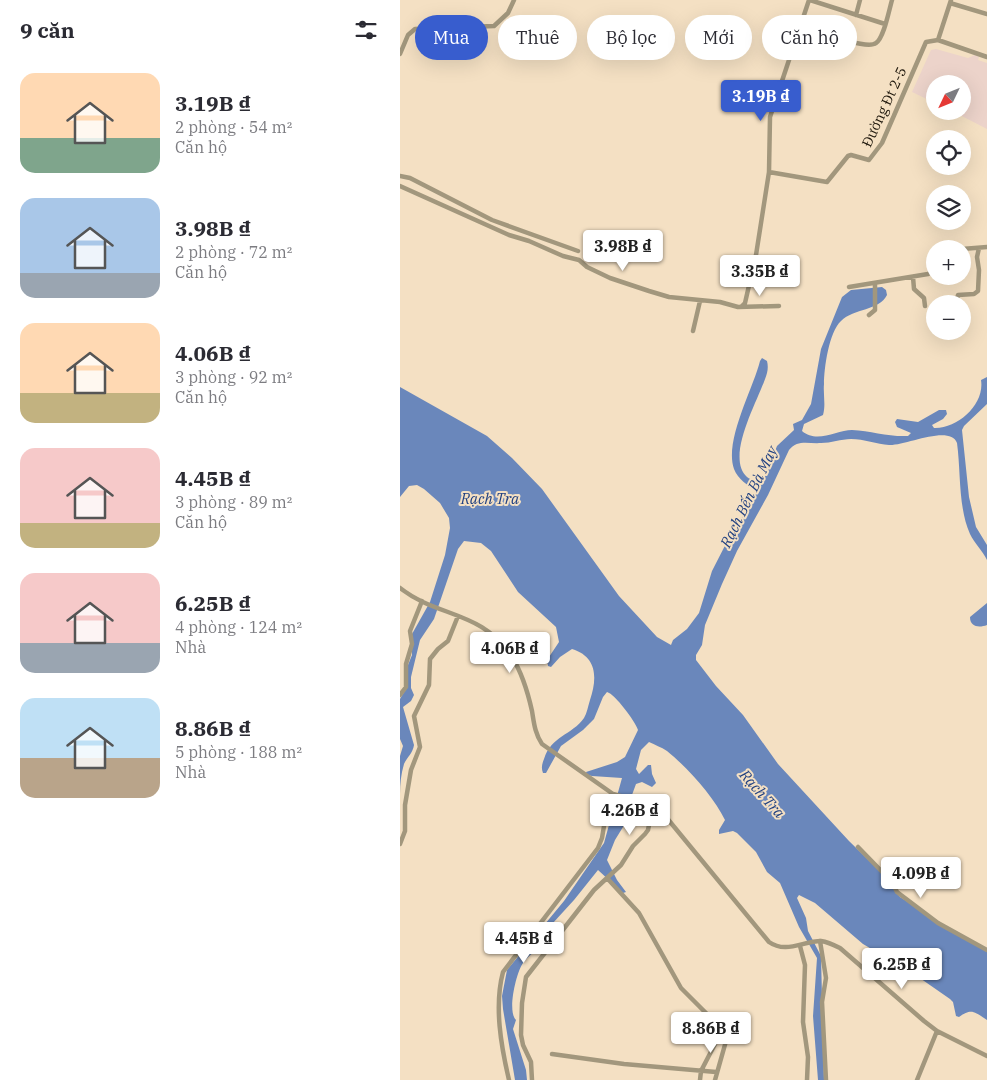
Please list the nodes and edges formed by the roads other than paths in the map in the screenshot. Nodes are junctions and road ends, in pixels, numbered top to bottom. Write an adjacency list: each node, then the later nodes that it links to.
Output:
1 (514, 0): 12 (street)
2 (810, 0): 6 (street); 8 (street)
3 (860, 0): 6 (street)
4 (892, 0): 9 (street)
5 (951, 1): 7 (street); 10 (street)
6 (856, 14): 9 (street)
7 (987, 14)
8 (805, 15)
9 (885, 24): 11 (street)
10 (938, 40): 13 (street); 15 (street, Đường Đt 2-5)
11 (857, 43)
12 (400, 54)
13 (987, 57)
14 (789, 60): 15 (street)
15 (769, 172): 28 (street)
16 (400, 176): 21 (street)
17 (400, 186): 27 (street)
18 (987, 246): 20 (street)
19 (971, 248): 20 (street)
20 (979, 248): 26 (street)
21 (578, 251)
22 (926, 274): 23 (street)
23 (913, 277): 24 (street); 30 (street)
24 (875, 285): 25 (street); 31 (street)
25 (850, 287)
26 (958, 295)
27 (700, 301): 28 (street); 32 (street)
28 (742, 306): 29 (street)
29 (779, 306)
30 (925, 306)
31 (869, 315)
32 (692, 331)
33 (400, 588): 34 (street)
34 (423, 602): 35 (street); 36 (street)
35 (458, 616): 37 (street); 39 (street)
36 (400, 696)
37 (614, 794): 38 (street); 51 (street)
38 (653, 805): 41 (street); 43 (street)
39 (400, 844)
40 (858, 847): 44 (street)
41 (607, 878): 49 (street); 52 (street)
42 (818, 941): 43 (street); 45 (street); 56 (street)
43 (802, 945): 55 (street)
44 (987, 950)
45 (937, 1031): 48 (street); 57 (street)
46 (728, 1034): 50 (street)
47 (552, 1054): 49 (street)
48 (987, 1056)
49 (702, 1071): 50 (street); 53 (street)
50 (716, 1072): 54 (street)
51 (509, 1080)
52 (532, 1080)
53 (700, 1080)
54 (715, 1080)
55 (807, 1080)
56 (826, 1080)
57 (916, 1080)

